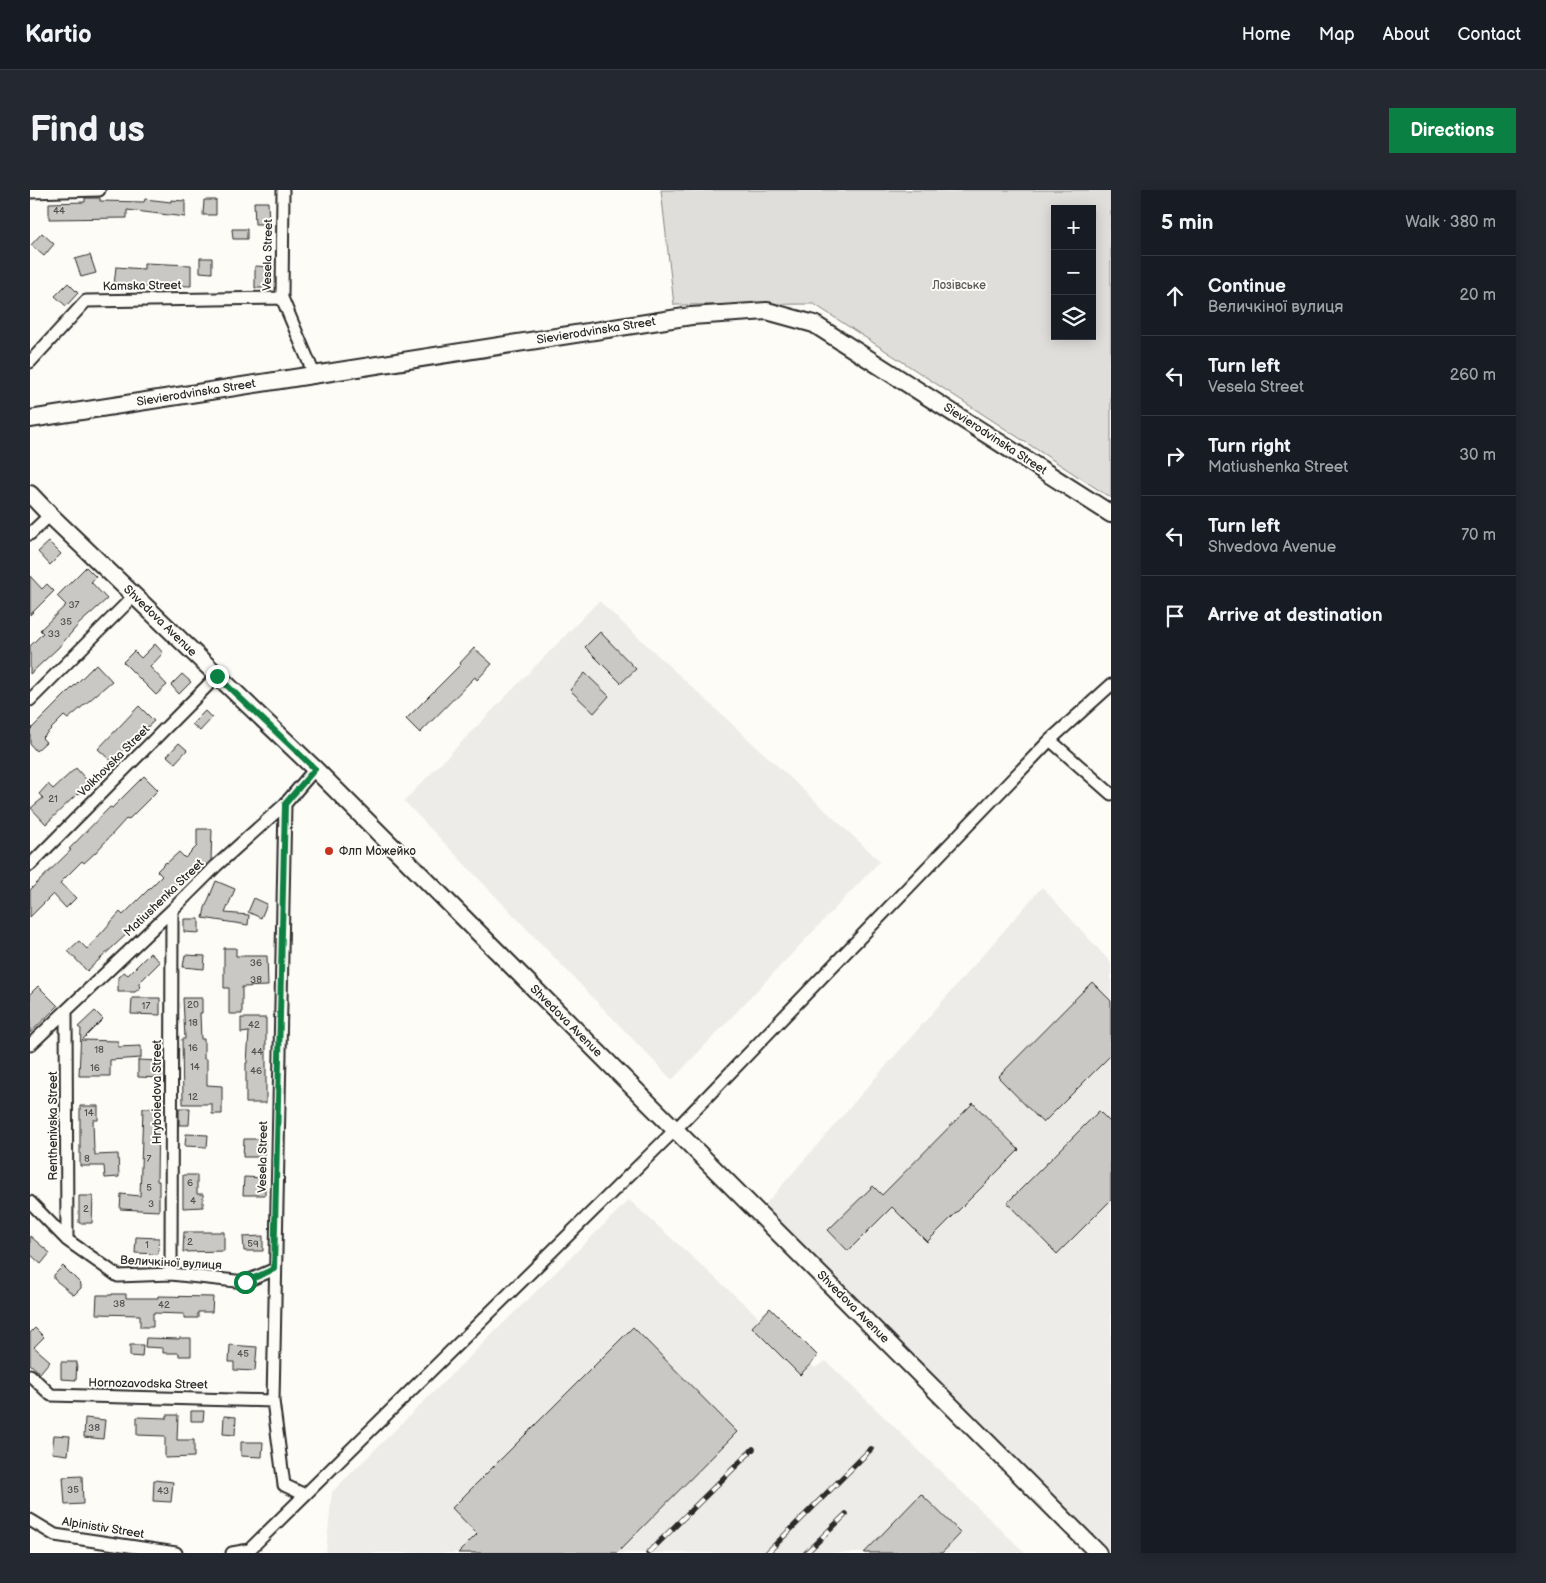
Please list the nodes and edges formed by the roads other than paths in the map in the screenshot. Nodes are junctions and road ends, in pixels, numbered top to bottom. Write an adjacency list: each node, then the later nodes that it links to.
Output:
1 (99, 190): 3 (street)
2 (283, 190): 4 (street, Vesela Street)
3 (30, 192)
4 (282, 298): 5 (street, Kamska Street); 6 (street, Vesela Street)
5 (30, 362)
6 (314, 374): 7 (street, Sievierodvinska Street); 9 (street, Sievierodvinska Street)
7 (30, 419)
8 (30, 494): 10 (street, Shvedova Avenue)
9 (1111, 514)
10 (50, 515): 11 (street); 12 (street, Shvedova Avenue)
11 (30, 534)
12 (134, 596): 13 (street, Shvedova Avenue); 15 (street)
13 (217, 676): 17 (street, Shvedova Avenue); 20 (street, Volkhovska Street)
14 (1111, 685): 16 (street)
15 (30, 700)
16 (1050, 740): 18 (street); 24 (street)
17 (315, 769): 19 (street, Matiushenka Street); 24 (street, Shvedova Avenue)
18 (1111, 794)
19 (285, 804): 21 (street, Matiushenka Street); 27 (street, Vesela Street)
20 (30, 865)
21 (172, 910): 22 (street, Matiushenka Street); 28 (street, Hryboiedova Street)
22 (66, 1011): 23 (street, Matiushenka Street); 26 (street, Renthenivska Street)
23 (30, 1045)
24 (675, 1130): 31 (street); 36 (street, Shvedova Avenue)
25 (30, 1202): 26 (street, Величкіної вулиця)
26 (67, 1240): 28 (street, Величкіної вулиця)
27 (274, 1269): 28 (street, Величкіної вулиця); 30 (street, Vesela Street)
28 (170, 1274)
29 (30, 1375): 30 (street, Hornozavodska Street)
30 (273, 1401): 31 (street, Vesela Street)
31 (305, 1495): 33 (street)
32 (30, 1520): 34 (street, Alpinistiv Street)
33 (248, 1552): 35 (street)
34 (176, 1553)
35 (232, 1553)
36 (1098, 1553)

